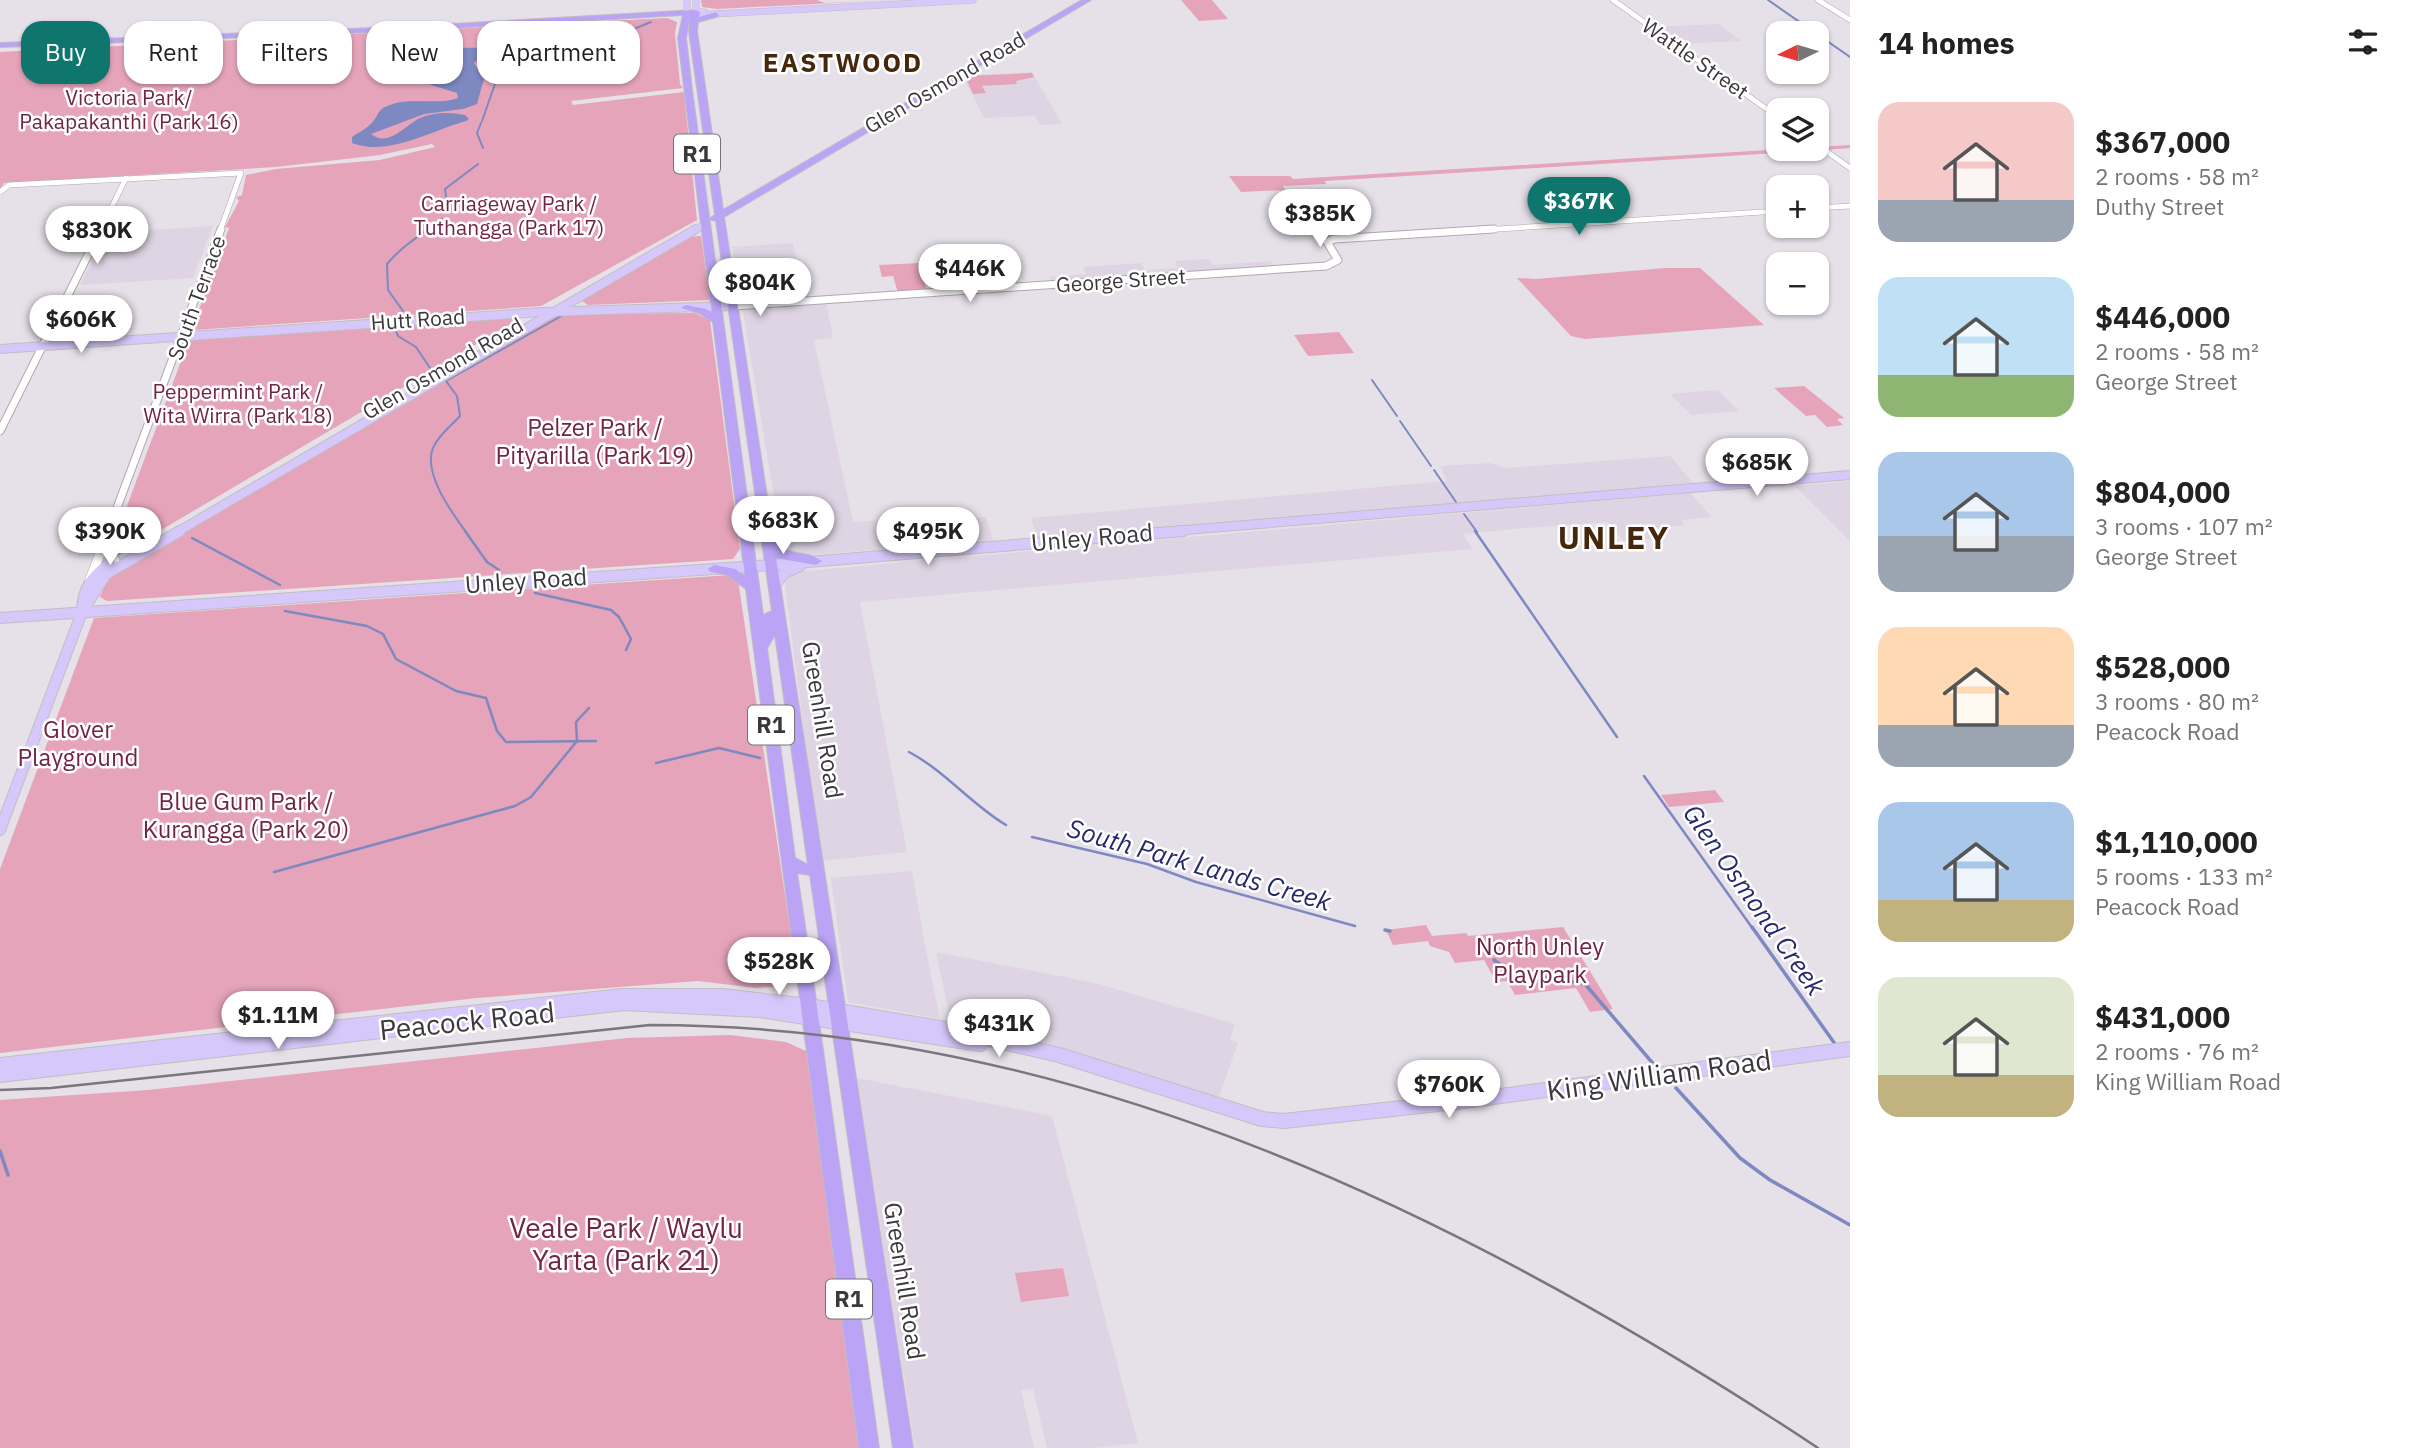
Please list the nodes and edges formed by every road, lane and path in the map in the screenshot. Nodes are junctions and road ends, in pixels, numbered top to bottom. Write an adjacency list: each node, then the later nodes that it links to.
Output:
1 (687, 0): 8 (main road, Greenhill Road)
2 (933, 0): 7 (main road)
3 (973, 0): 9 (main road)
4 (1086, 0): 22 (highway, Glen Osmond Road)
5 (1613, 0): 17 (street, Wattle Street)
6 (1818, 0): 11 (street)
7 (889, 1): 9 (main road)
8 (693, 12): 9 (highway); 9 (main road); 10 (highway); 12 (highway); 14 (highway, Greenhill Road); 27 (highway, Greenhill Road / R1)
9 (713, 12)
10 (666, 17): 13 (highway); 14 (highway)
11 (1850, 20)
12 (463, 27)
13 (463, 27)
14 (683, 27): 29 (highway, Greenhill Road / R1)
15 (366, 32): 16 (highway)
16 (0, 46)
17 (1766, 108)
18 (1829, 153): 19 (street)
19 (1850, 168)
20 (126, 178): 21 (street); 39 (street, South Terrace); 40 (street)
21 (9, 185): 23 (street); 24 (street)
22 (765, 187): 27 (highway, Glen Osmond Road); 27 (highway, Glen Osmond Road)
23 (0, 192)
24 (0, 200)
25 (1850, 206): 26 (street)
26 (1829, 207)
27 (719, 209): 29 (highway, Glen Osmond Road); 30 (highway, Greenhill Road / R1)
28 (1766, 212): 32 (street, George Street)
29 (706, 221): 31 (highway, Greenhill Road / R1); 35 (main road, Glen Osmond Road); 36 (main road, Glen Osmond Road)
30 (728, 274): 31 (highway); 32 (highway, Greenhill Road / R1)
31 (712, 275): 33 (highway, Greenhill Road / R1)
32 (733, 306): 33 (main road, Hutt Road); 38 (highway, Greenhill Road / R1)
33 (717, 307): 34 (main road, Hutt Road); 37 (highway, Greenhill Road / R1)
34 (686, 308): 35 (main road, Hutt Road); 37 (highway)
35 (557, 311): 36 (main road, Hutt Road); 42 (main road, Glen Osmond Road)
36 (542, 312): 39 (main road, Hutt Road); 42 (main road, Glen Osmond Road)
37 (719, 325): 38 (highway); 44 (highway, Greenhill Road / R1)
38 (737, 328): 43 (highway, Greenhill Road / R1)
39 (183, 336): 40 (main road, Hutt Road); 54 (street, South Terrace)
40 (43, 344): 41 (main road, Hutt Road); 45 (street)
41 (0, 347)
42 (409, 392): 56 (main road, Glen Osmond Road)
43 (746, 394): 44 (highway); 46 (highway, Greenhill Road / R1)
44 (728, 396): 47 (highway, Greenhill Road / R1)
45 (0, 431)
46 (753, 442): 47 (highway); 48 (highway, Greenhill Road / R1)
47 (735, 447): 49 (highway, Greenhill Road / R1)
48 (755, 457): 49 (highway); 51 (highway, Greenhill Road / R1)
49 (738, 463): 52 (highway, Greenhill Road / R1)
50 (1850, 475): 55 (main road, Unley Road)
51 (766, 526): 52 (highway); 53 (highway, Greenhill Road / R1)
52 (747, 534): 58 (highway, Greenhill Road / R1)
53 (768, 543): 55 (highway); 57 (highway, Greenhill Road / R1)
54 (104, 544): 56 (street); 60 (street, South Terrace)
55 (817, 561): 57 (main road, Unley Road); 61 (main road)
56 (118, 562): 60 (main road, Glen Osmond Road); 63 (main road, South Terrace)
57 (772, 565): 58 (main road, Unley Road); 61 (highway, Greenhill Road / R1)
58 (752, 566): 59 (main road, Unley Road); 62 (highway, Greenhill Road / R1)
59 (714, 569): 62 (highway); 63 (main road, Unley Road)
60 (90, 579): 63 (main road, South Terrace)
61 (775, 585): 64 (highway, Greenhill Road / R1)
62 (754, 589): 66 (highway, Greenhill Road / R1)
63 (82, 612): 65 (main road, Unley Road); 69 (main road, South Terrace)
64 (779, 613): 66 (highway); 67 (highway, Greenhill Road / R1)
65 (0, 618)
66 (761, 647): 68 (highway, Greenhill Road / R1)
67 (806, 791): 68 (highway); 71 (highway, Greenhill Road / R1)
68 (781, 803): 70 (highway, Greenhill Road / R1)
69 (0, 830)
70 (788, 861): 71 (highway); 73 (highway, Greenhill Road / R1)
71 (817, 870): 72 (highway, Greenhill Road / R1)
72 (827, 937): 73 (highway); 75 (highway, Greenhill Road / R1)
73 (801, 954): 74 (highway, Greenhill Road / R1)
74 (809, 1012): 75 (main road, King William Road); 76 (main road, Peacock Road); 81 (highway, Greenhill Road / R1)
75 (838, 1016): 77 (main road, King William Road); 80 (highway, Greenhill Road / R1)
76 (229, 1043): 78 (main road, Peacock Road); 79 (main road, Peacock Road)
77 (1850, 1049)
78 (0, 1065)
79 (0, 1075)
80 (854, 1135): 81 (highway); 83 (highway, Greenhill Road / R1)
81 (829, 1150): 82 (highway, Greenhill Road / R1)
82 (869, 1448)
83 (903, 1448)

